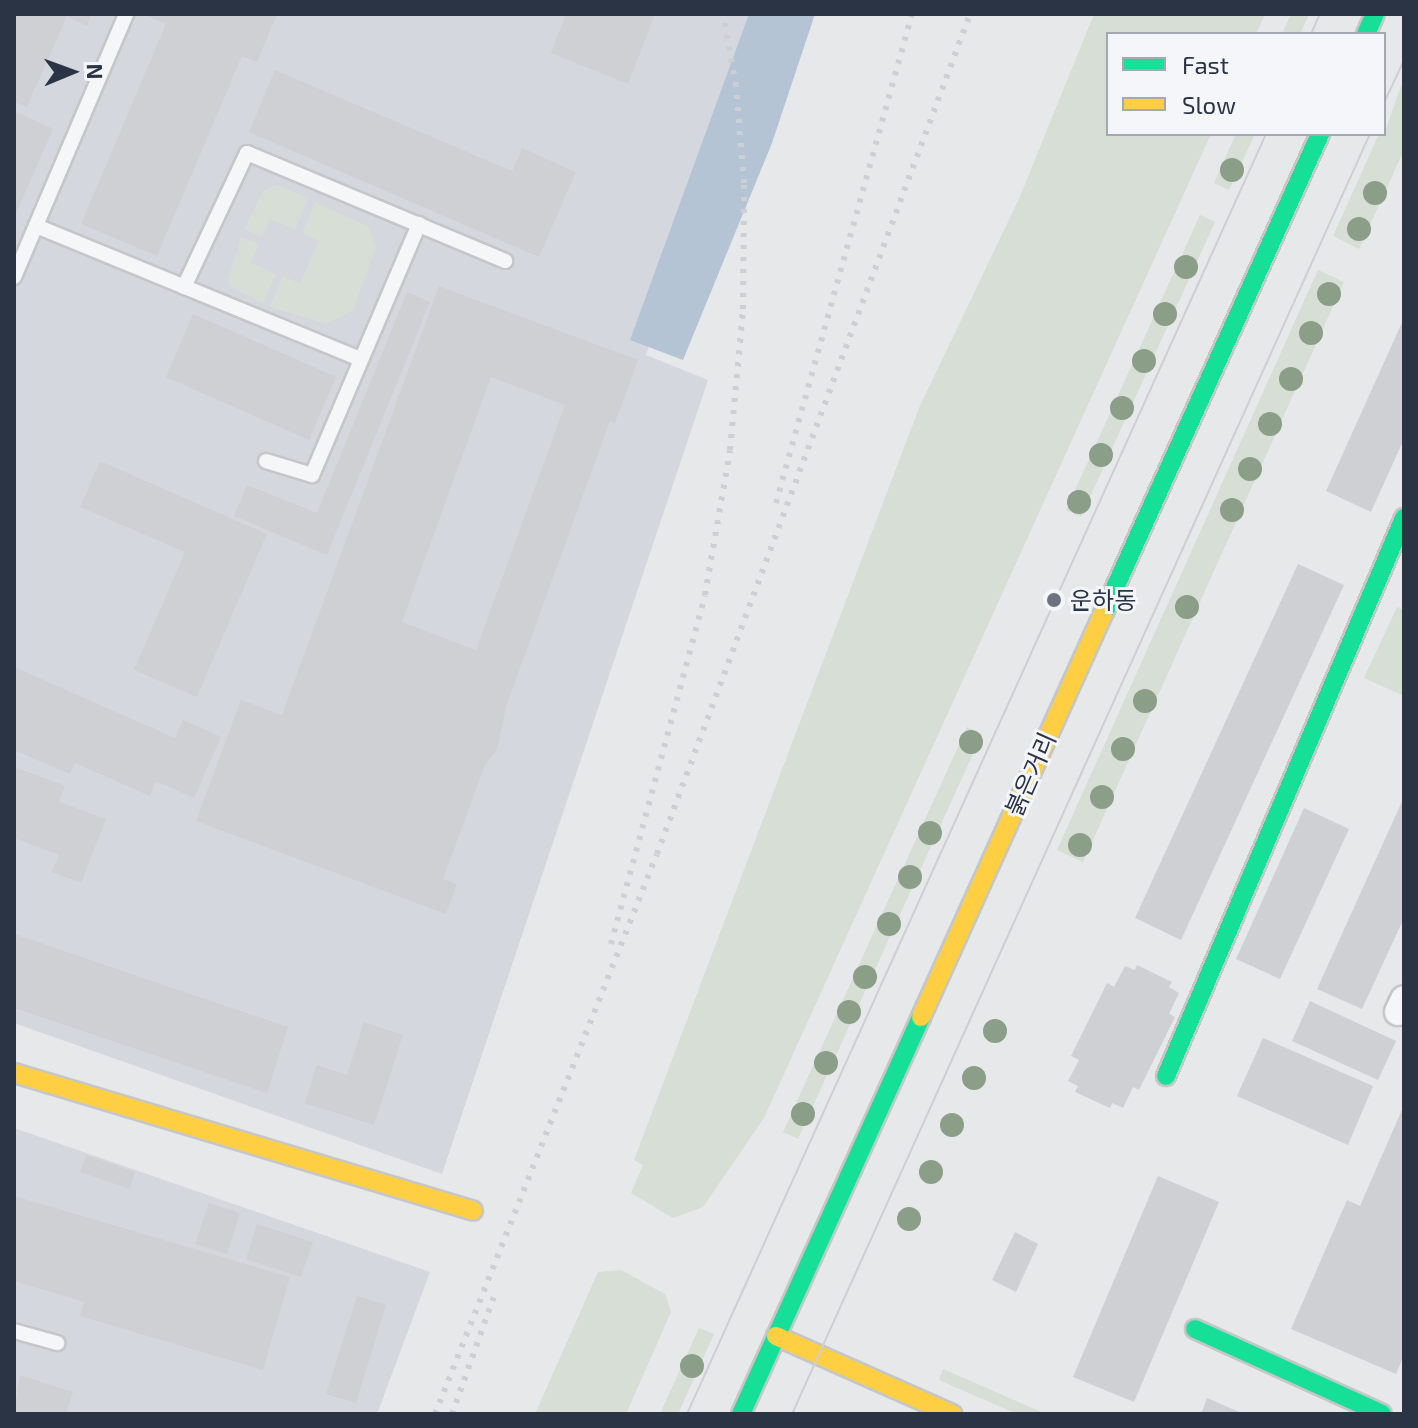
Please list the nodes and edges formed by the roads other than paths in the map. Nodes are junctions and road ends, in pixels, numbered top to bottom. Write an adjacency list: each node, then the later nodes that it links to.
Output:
1 (126, 14): 4 (lane)
2 (1319, 136): 17 (street, 붉은거리)
3 (419, 224): 5 (lane); 7 (lane); 8 (lane)
4 (36, 226): 6 (lane); 7 (lane)
5 (505, 261)
6 (14, 277)
7 (184, 287): 8 (lane)
8 (360, 359): 9 (lane)
9 (266, 461)
10 (1404, 518): 11 (street)
11 (1395, 560): 13 (street)
12 (14, 1073): 14 (street)
13 (1166, 1076)
14 (473, 1211)
15 (1195, 1329): 21 (street)
16 (14, 1331): 18 (lane)
17 (776, 1336): 19 (street, 붉은거리); 20 (street)
18 (57, 1343)
19 (741, 1414)
20 (952, 1414)
21 (1382, 1414)

